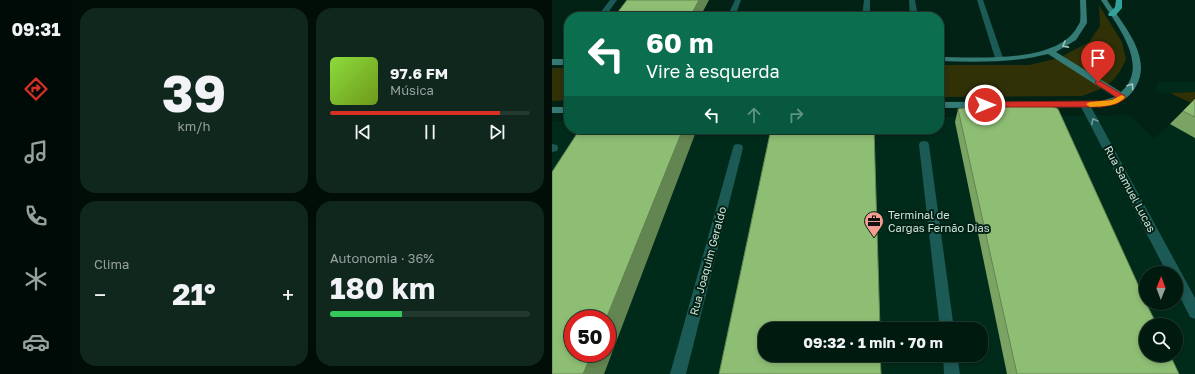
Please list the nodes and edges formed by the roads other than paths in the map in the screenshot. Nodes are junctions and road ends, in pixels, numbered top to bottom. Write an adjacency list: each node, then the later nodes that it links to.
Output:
1 (614, 0): 9 (street)
2 (738, 0): 10 (street)
3 (867, 0): 11 (street)
4 (912, 0): 12 (street)
5 (980, 0): 15 (street)
6 (1083, 0): 14 (main road, one-way to 14)
7 (1104, 0): 13 (main road)
8 (1119, 0): 13 (highway)
9 (605, 12)
10 (733, 12)
11 (866, 12)
12 (913, 12)
13 (1112, 14): 19 (main road, one-way to 13)
14 (1051, 52): 15 (main road); 19 (main road)
15 (999, 58): 16 (main road)
16 (944, 59)
17 (564, 60): 18 (main road)
18 (552, 62)
19 (1122, 98): 21 (main road)
20 (944, 105): 21 (main road)
21 (1085, 105): 26 (street, Rua Samuel Lucas, one-way to 21)
22 (552, 110): 23 (main road)
23 (564, 110)
24 (924, 145): 29 (street)
25 (738, 148): 31 (street, Rua Joaquim Geraldo)
26 (1170, 266)
27 (1183, 289): 28 (street)
28 (1195, 312)
29 (946, 322)
30 (951, 362): 32 (street)
31 (678, 374)
32 (952, 374)

